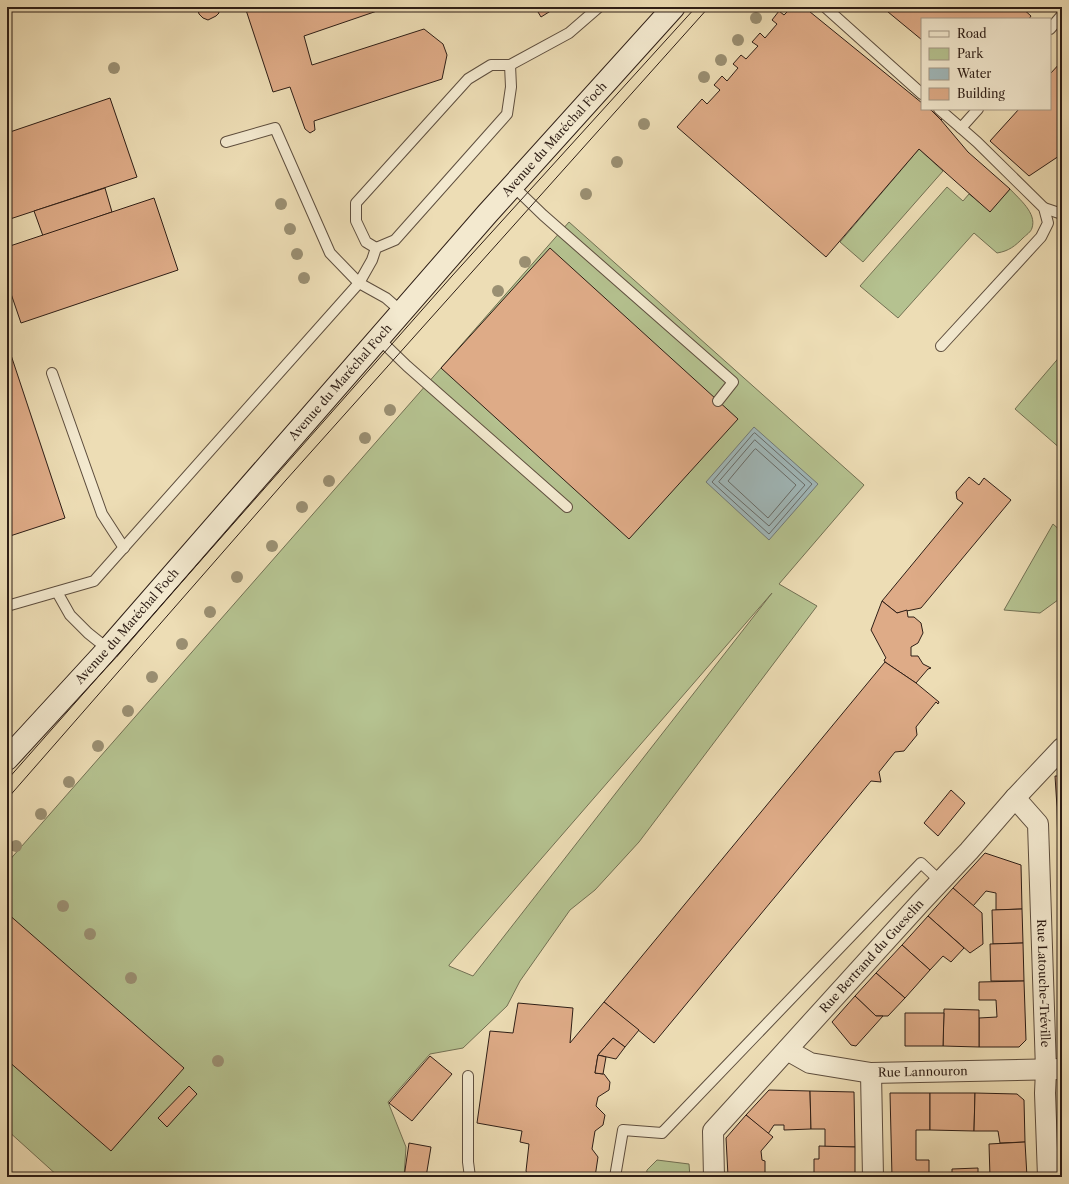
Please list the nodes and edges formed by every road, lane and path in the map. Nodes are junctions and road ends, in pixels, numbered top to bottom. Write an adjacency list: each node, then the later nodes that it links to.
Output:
1 (599, 7): 6 (lane)
2 (674, 7): 12 (main road, Avenue du Maréchal Foch)
3 (825, 7): 7 (lane)
4 (1062, 15): 5 (lane)
5 (1051, 28)
6 (510, 65): 15 (lane); 15 (lane)
7 (921, 93)
8 (940, 110): 10 (lane)
9 (977, 110): 10 (lane)
10 (961, 128): 13 (lane)
11 (226, 142): 16 (lane)
12 (513, 186): 17 (main road, Avenue du Maréchal Foch); 21 (lane)
13 (1044, 208): 14 (lane); 19 (lane)
14 (1062, 214)
15 (376, 248): 16 (lane)
16 (359, 283): 17 (lane); 23 (lane)
17 (402, 312): 18 (main road, Avenue du Maréchal Foch)
18 (378, 338): 22 (lane); 26 (main road, Avenue du Maréchal Foch)
19 (941, 346)
20 (52, 373): 23 (lane)
21 (718, 401)
22 (567, 507)
23 (124, 548): 24 (lane)
24 (57, 592): 25 (lane); 26 (lane)
25 (7, 606)
26 (108, 649): 28 (main road, Avenue du Maréchal Foch)
27 (1062, 748): 29 (street, Rue Bertrand du Guesclin)
28 (7, 759)
29 (1015, 798): 30 (street, Rue Bertrand du Guesclin); 32 (street, Rue Latouche-Tréville)
30 (940, 881): 31 (street, Rue Bertrand du Guesclin); 36 (lane)
31 (787, 1050): 33 (street, Rue Lannouron); 37 (street, Rue Bertrand du Guesclin)
32 (1054, 1069): 33 (street, Rue Lannouron); 39 (street, Rue Latouche-Tréville)
33 (871, 1073): 38 (street)
34 (468, 1076): 35 (lane)
35 (470, 1177)
36 (615, 1177)
37 (714, 1177)
38 (873, 1177)
39 (1048, 1177)

